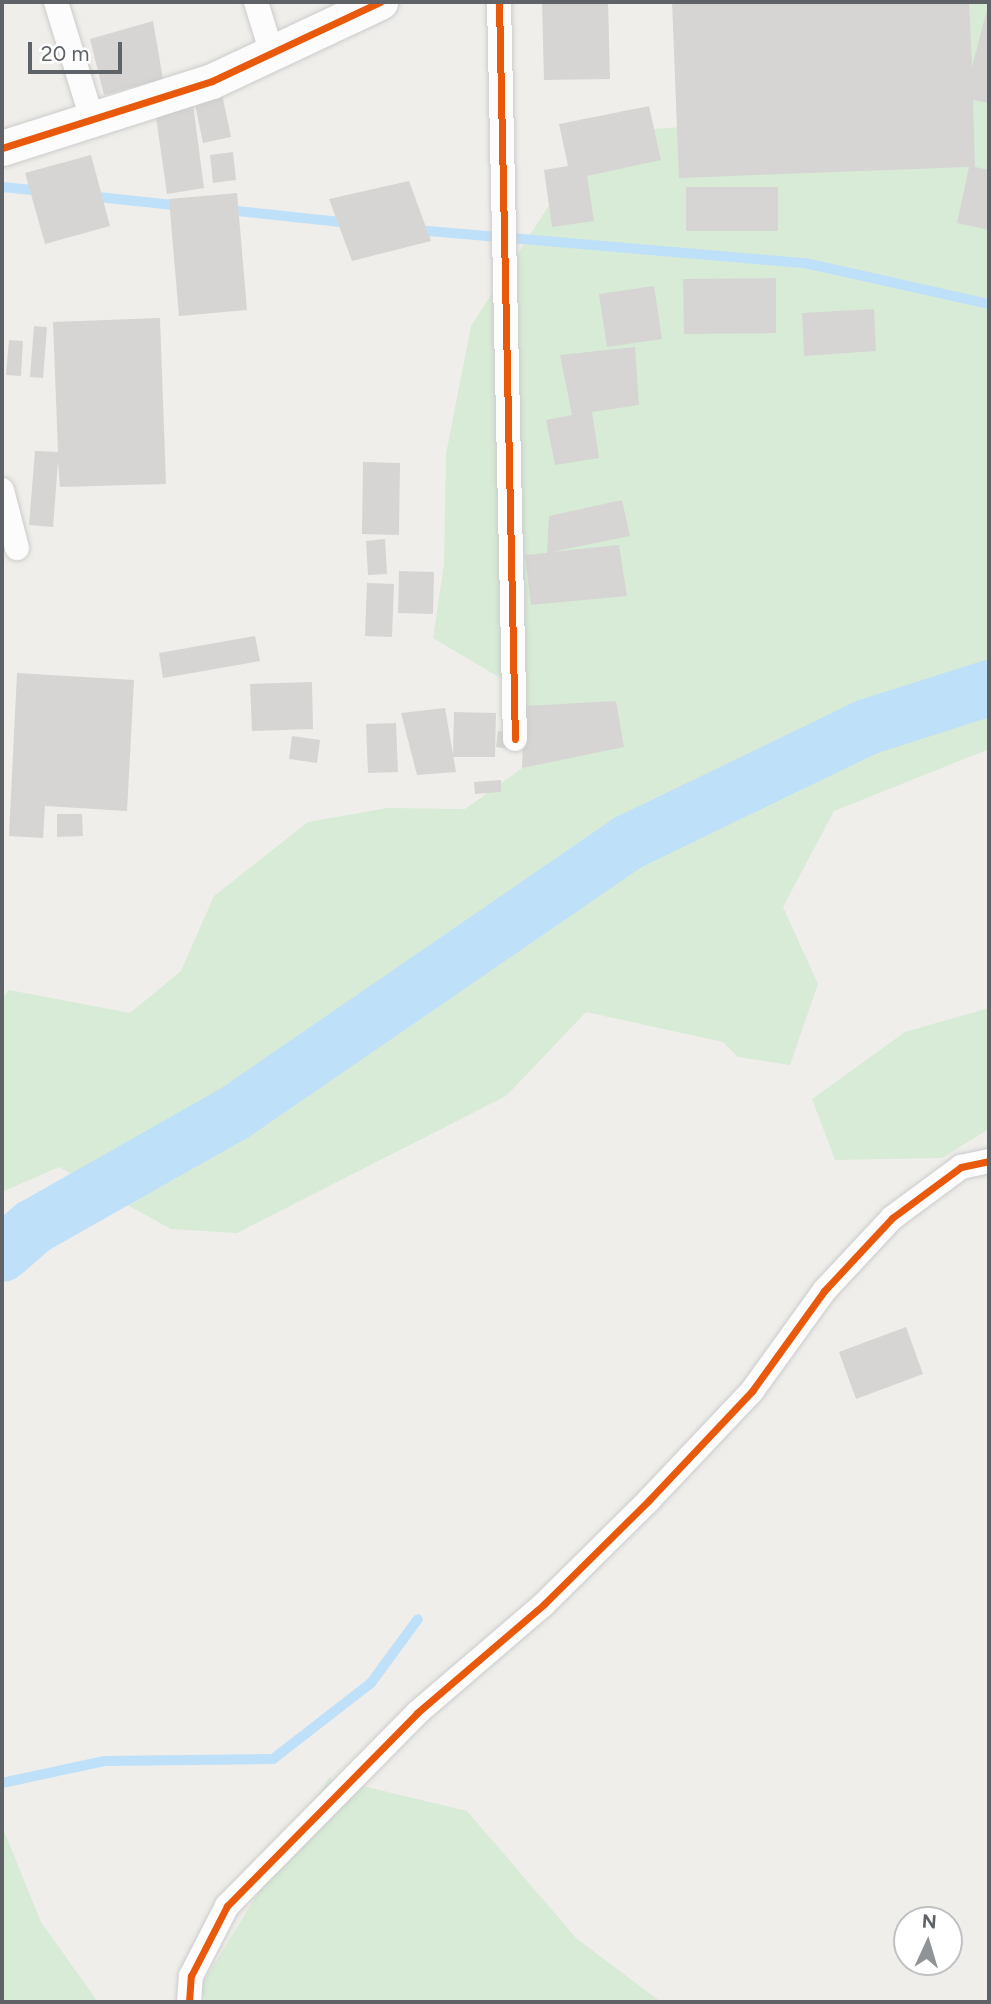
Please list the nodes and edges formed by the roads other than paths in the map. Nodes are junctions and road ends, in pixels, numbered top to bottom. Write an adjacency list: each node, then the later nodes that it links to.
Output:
1 (56, 2): 6 (street)
2 (256, 2): 5 (street)
3 (380, 2): 5 (street)
4 (499, 2): 10 (street)
5 (272, 57): 6 (street)
6 (93, 122): 7 (street)
7 (2, 148)
8 (2, 490): 9 (street)
9 (17, 548)
10 (515, 739)
11 (989, 1161): 12 (street)
12 (189, 2002)

